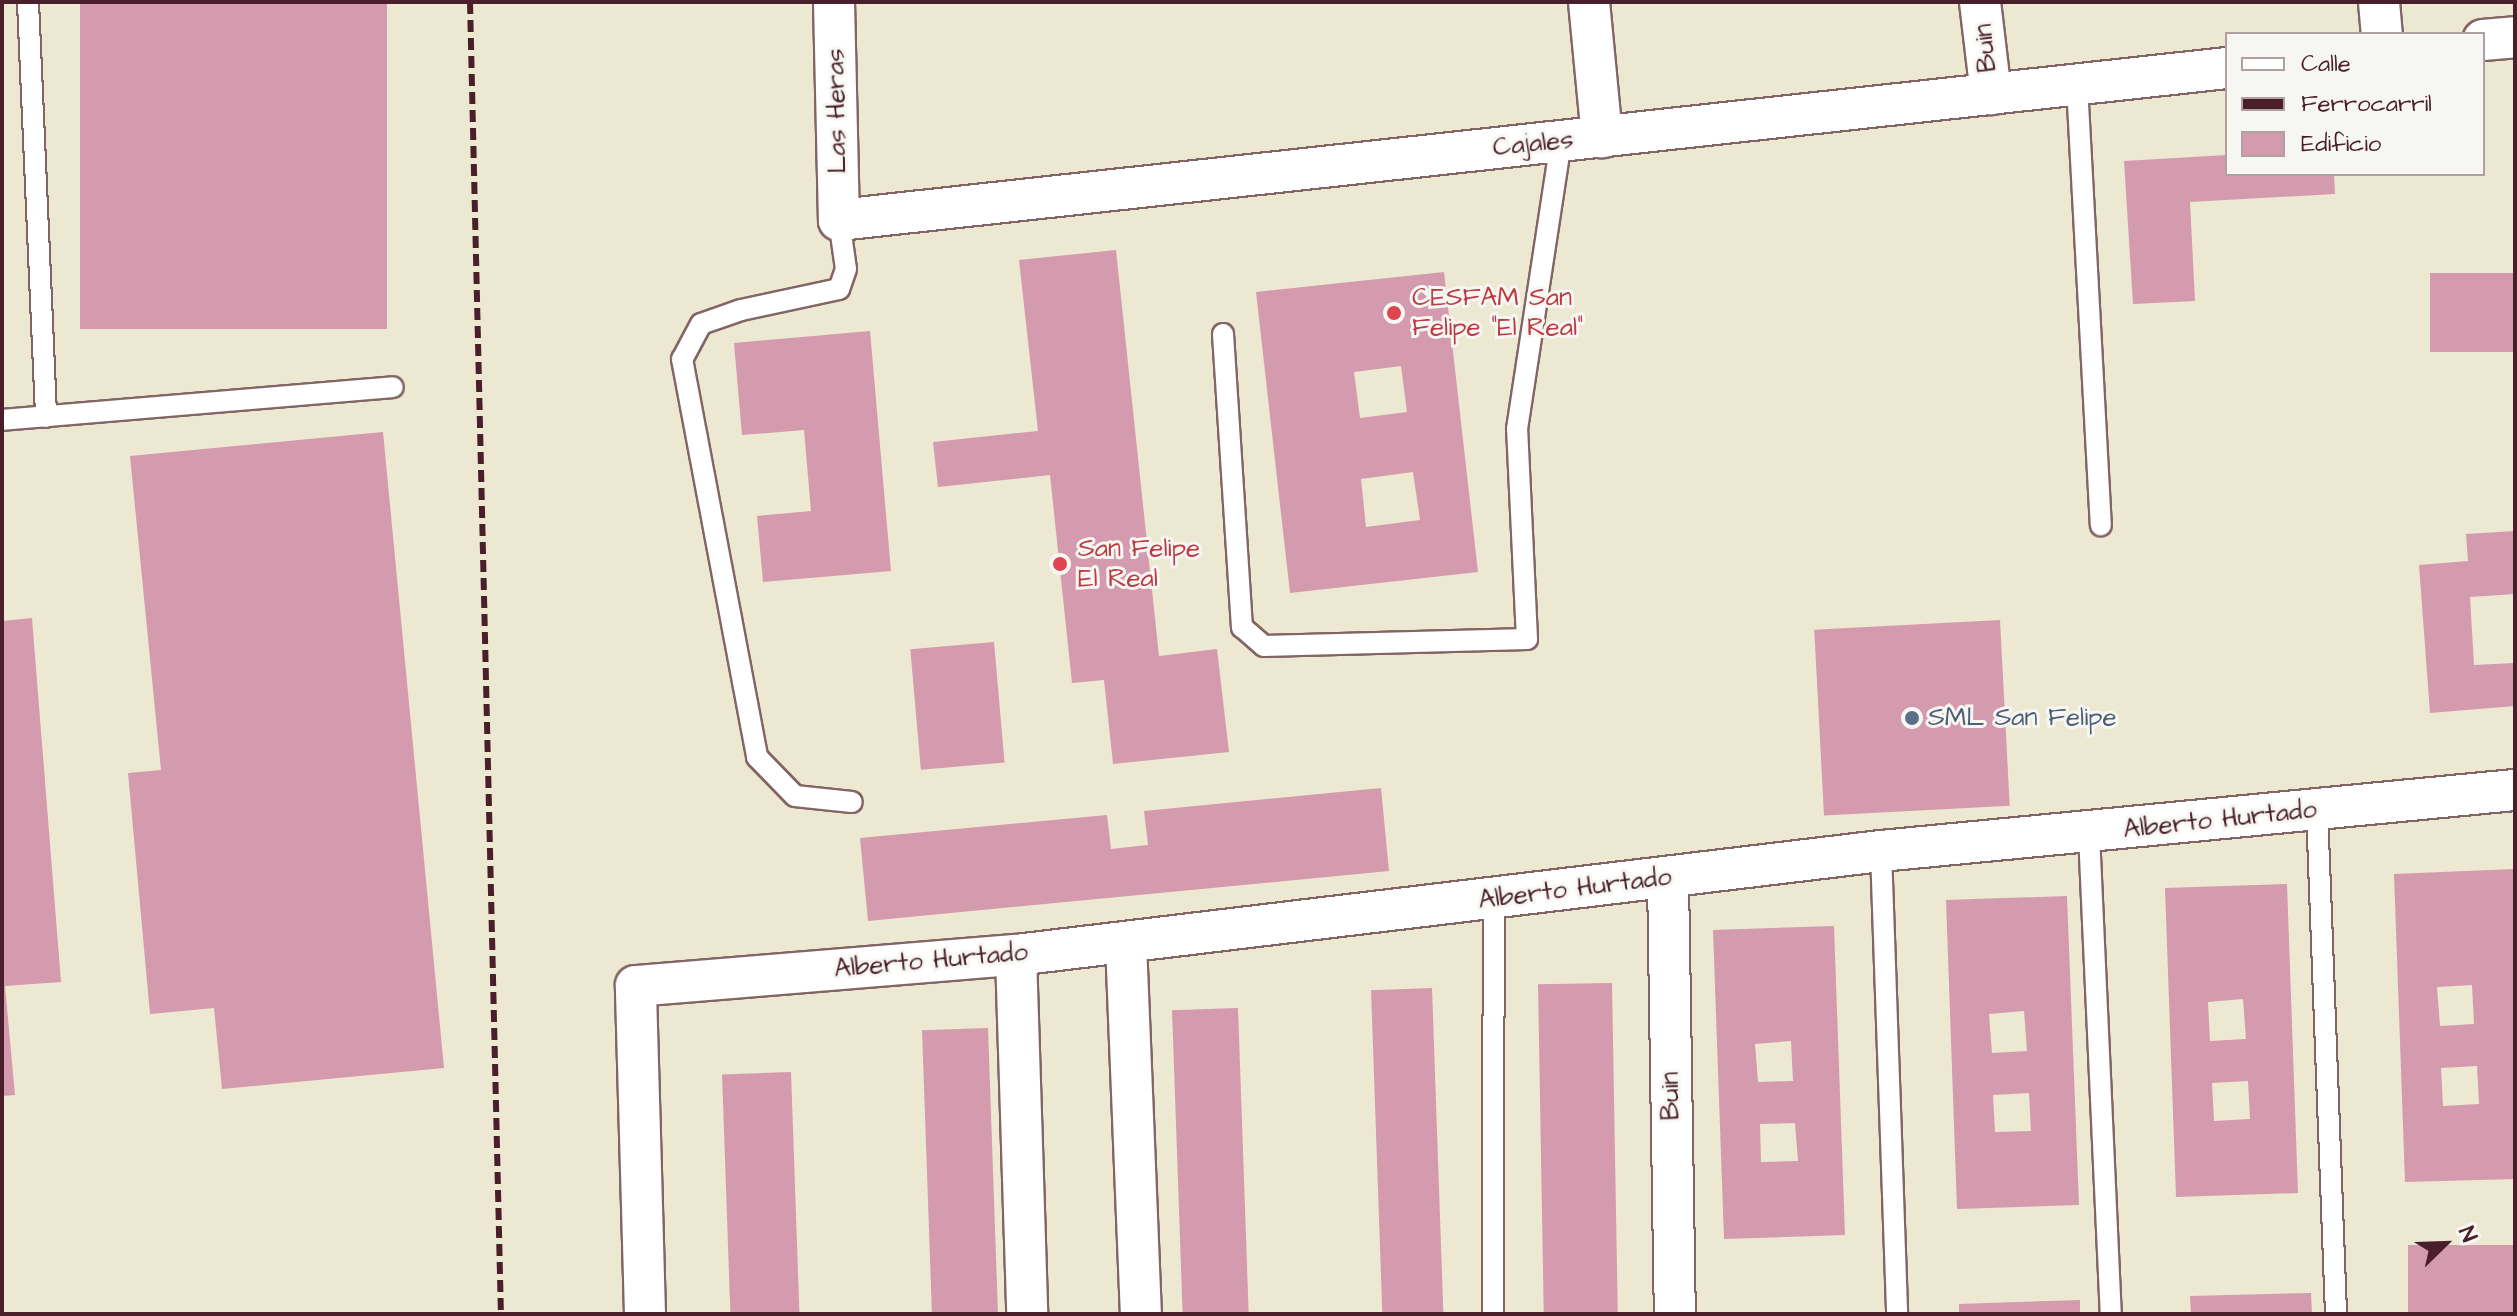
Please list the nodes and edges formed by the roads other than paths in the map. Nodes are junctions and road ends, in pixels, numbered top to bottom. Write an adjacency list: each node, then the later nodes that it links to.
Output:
1 (28, 2): 17 (lane)
2 (834, 2): 14 (street, Las Heras)
3 (1589, 2): 12 (street)
4 (1980, 2): 11 (street, Buin)
5 (2379, 2): 6 (street)
6 (2382, 32)
7 (2515, 37): 8 (street)
8 (2485, 40)
9 (2225, 68): 10 (street, Cajales)
10 (2077, 85): 11 (street, Cajales); 19 (lane)
11 (1991, 94): 12 (street, Cajales)
12 (1602, 137): 13 (street, Cajales)
13 (1561, 141): 14 (street, Cajales); 15 (lane)
14 (839, 220): 21 (lane)
15 (1223, 334)
16 (393, 387): 17 (lane)
17 (46, 417): 18 (lane)
18 (2, 420)
19 (2101, 525)
20 (2515, 790): 22 (street, Alberto Hurtado)
21 (852, 802)
22 (2317, 810): 23 (street, Alberto Hurtado); 36 (lane)
23 (2089, 834): 24 (street, Alberto Hurtado); 35 (lane)
24 (1881, 851): 25 (street, Alberto Hurtado); 34 (lane)
25 (1668, 878): 26 (street, Alberto Hurtado); 33 (street, Buin)
26 (1494, 899): 28 (street, Alberto Hurtado); 32 (lane)
27 (1016, 955): 28 (street, Alberto Hurtado); 29 (street, Alberto Hurtado); 30 (street)
28 (1127, 960): 31 (street)
29 (645, 1314)
30 (1027, 1314)
31 (1141, 1314)
32 (1493, 1314)
33 (1675, 1314)
34 (1897, 1314)
35 (2111, 1314)
36 (2336, 1314)

